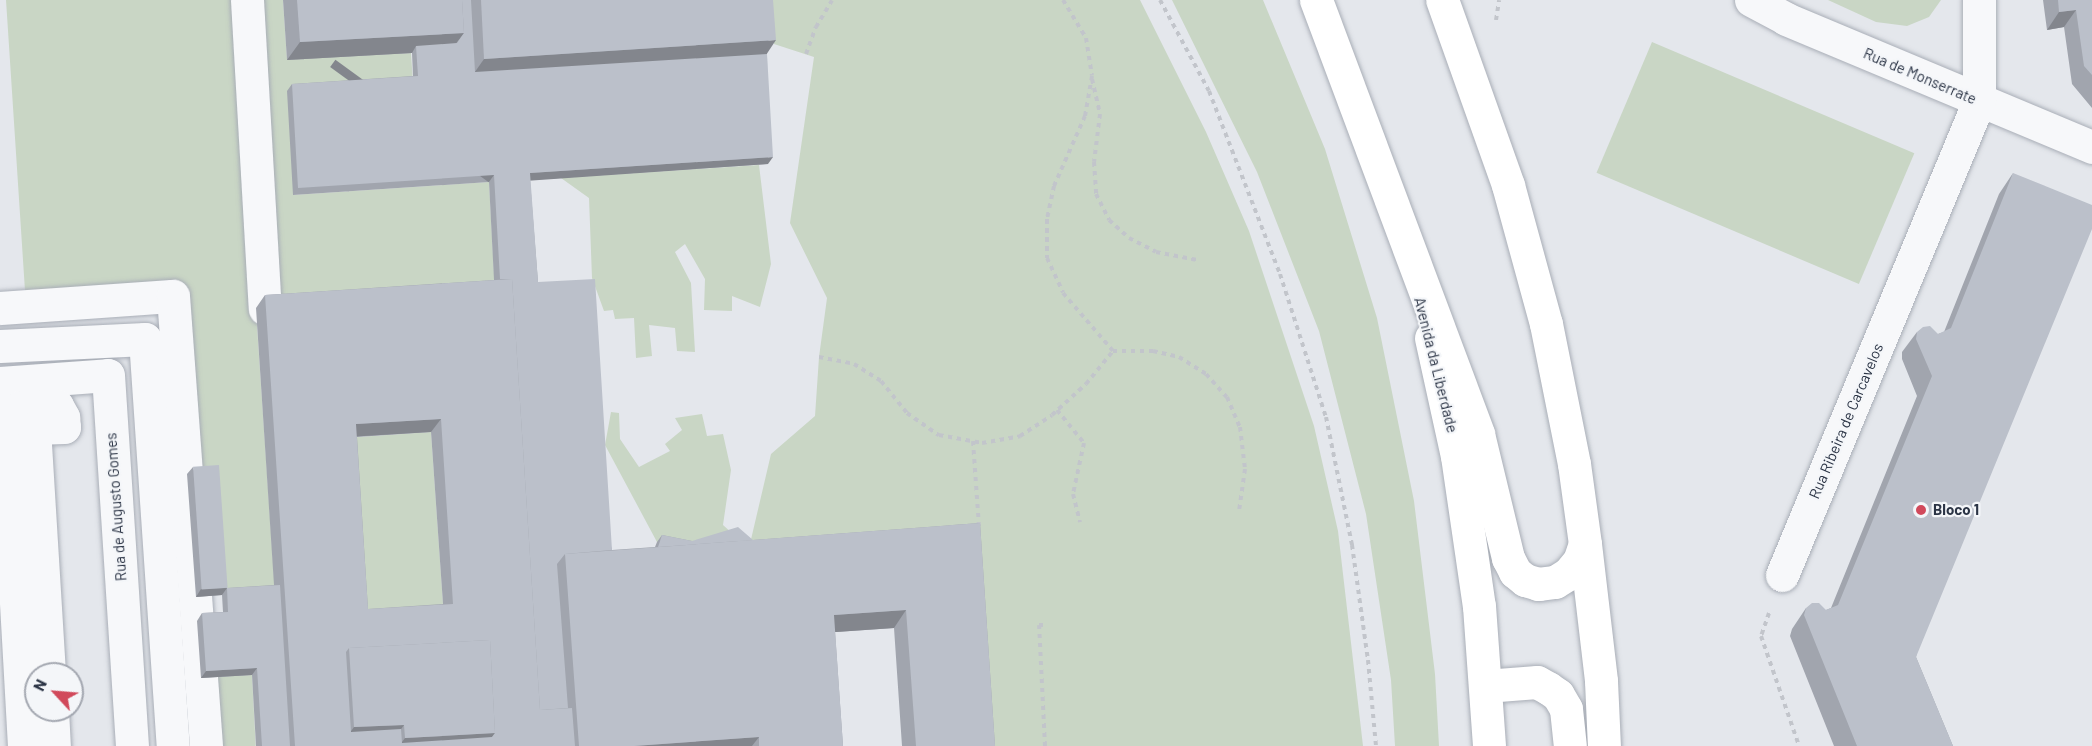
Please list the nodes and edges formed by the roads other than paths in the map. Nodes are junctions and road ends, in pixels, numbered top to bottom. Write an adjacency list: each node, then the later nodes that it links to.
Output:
1 (247, 0): 10 (street)
2 (1316, 0): 8 (main road, Avenida da Liberdade)
3 (1442, 0): 13 (main road)
4 (1751, 0): 6 (street, Rua de Monserrate)
5 (1979, 0): 6 (street)
6 (1979, 101): 7 (street, Rua de Monserrate); 14 (street, Rua Ribeira de Carcavelos)
7 (2092, 147)
8 (1397, 218): 13 (main road); 16 (main road, Avenida da Liberdade)
9 (0, 308): 24 (street)
10 (265, 308)
11 (0, 345): 23 (street)
12 (0, 383): 22 (street, Rua de Augusto Gomes)
13 (1585, 544): 27 (main road)
14 (1782, 575)
15 (49, 662): 20 (street)
16 (1485, 686): 25 (main road, Avenida da Liberdade); 26 (main road)
17 (0, 714): 19 (street)
18 (53, 722): 21 (street)
19 (3, 746)
20 (24, 746)
21 (54, 746)
22 (132, 746)
23 (173, 746)
24 (206, 746)
25 (1489, 746)
26 (1570, 746)
27 (1604, 746)

